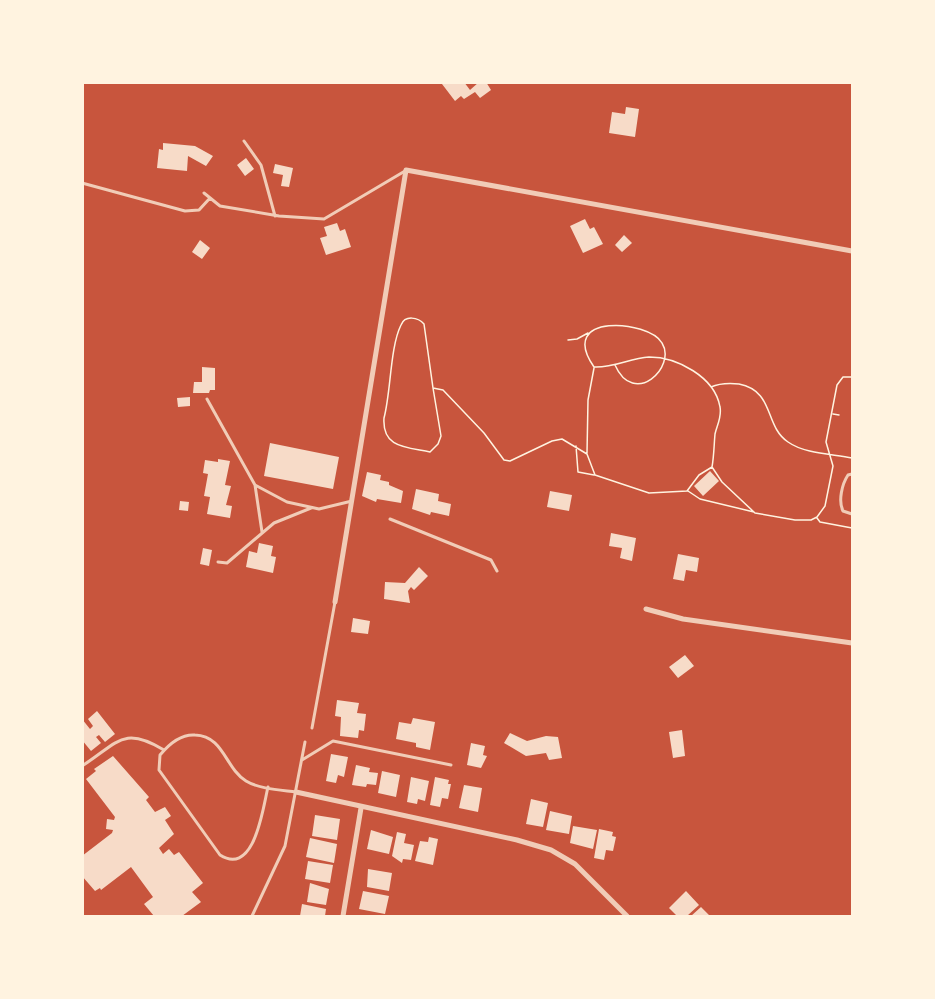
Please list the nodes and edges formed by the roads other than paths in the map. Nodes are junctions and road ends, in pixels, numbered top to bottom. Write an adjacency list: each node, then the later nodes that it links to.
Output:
1 (244, 141): 6 (lane)
2 (406, 170): 6 (lane); 7 (street); 11 (street)
3 (82, 183): 5 (lane)
4 (204, 193): 5 (lane)
5 (210, 198): 6 (lane)
6 (275, 216)
7 (852, 251)
8 (207, 399): 10 (lane)
9 (852, 474): 13 (lane)
10 (255, 485): 12 (lane); 15 (lane)
11 (352, 501): 12 (lane); 18 (street)
12 (312, 507): 15 (lane)
13 (852, 514)
14 (390, 519): 17 (lane)
15 (262, 532): 16 (lane)
16 (218, 562)
17 (497, 571)
18 (335, 602): 21 (lane)
19 (646, 609): 20 (street)
20 (852, 643)
21 (312, 728)
22 (305, 742): 24 (lane)
23 (164, 750): 26 (lane); 27 (lane); 27 (lane)
24 (302, 760): 25 (lane); 28 (lane)
25 (451, 765)
26 (82, 766)
27 (268, 788): 28 (lane)
28 (296, 792): 29 (street); 30 (lane)
29 (361, 808): 31 (street); 32 (street)
30 (252, 916)
31 (343, 916)
32 (627, 916)

